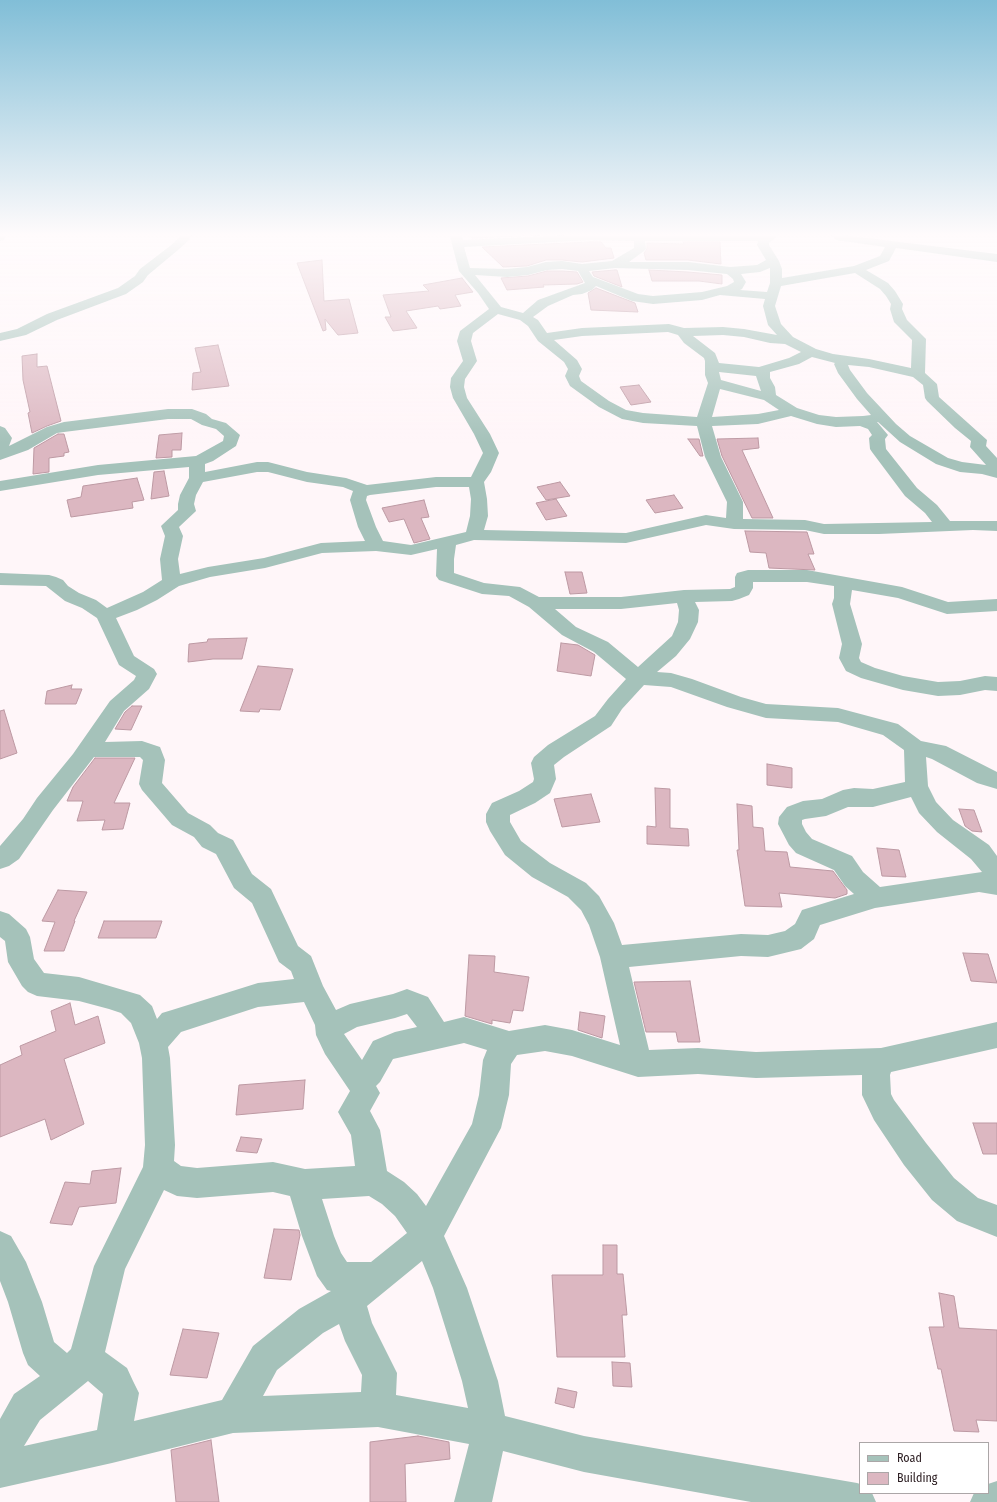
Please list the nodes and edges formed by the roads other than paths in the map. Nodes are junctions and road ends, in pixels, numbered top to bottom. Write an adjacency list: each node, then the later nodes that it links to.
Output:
1 (88, 303): 11 (street)
2 (491, 303): 7 (street)
3 (543, 303): 8 (street)
4 (642, 303): 9 (street)
5 (770, 303): 13 (street)
6 (896, 303): 18 (street)
7 (496, 310): 8 (street); 33 (street)
8 (525, 317): 12 (street)
9 (669, 328): 10 (street); 12 (street)
10 (683, 332): 13 (street); 16 (street)
11 (0, 337)
12 (543, 338): 24 (street)
13 (788, 340): 14 (street)
14 (811, 352): 15 (street); 17 (street)
15 (844, 360): 18 (street); 22 (street)
16 (712, 367): 17 (street); 19 (street)
17 (763, 372): 20 (street)
18 (918, 374): 31 (street)
19 (715, 383): 20 (street); 24 (street)
20 (770, 397): 21 (street)
21 (792, 411): 23 (street); 24 (street)
22 (880, 416): 23 (street); 27 (street)
23 (863, 421): 26 (street)
24 (704, 422): 36 (street)
25 (0, 430): 28 (street)
26 (880, 435): 27 (street); 37 (street)
27 (905, 439): 31 (street)
28 (0, 450)
29 (0, 455): 30 (street)
30 (198, 461): 32 (street); 34 (street)
31 (997, 472)
32 (197, 478): 35 (street); 43 (street)
33 (476, 482): 35 (street); 39 (street)
34 (0, 486)
35 (366, 490): 41 (street)
36 (734, 524): 37 (street); 39 (street)
37 (945, 526): 38 (street)
38 (997, 526)
39 (474, 535): 40 (street)
40 (447, 542): 41 (street); 46 (street)
41 (376, 546): 43 (street)
42 (0, 579): 48 (street)
43 (172, 582): 48 (street)
44 (843, 583): 45 (street); 47 (street); 50 (street)
45 (684, 596): 46 (street); 49 (street)
46 (536, 603): 49 (street)
47 (997, 605)
48 (105, 616): 52 (street)
49 (638, 678): 51 (street); 60 (street)
50 (997, 684)
51 (915, 747): 53 (street); 54 (street)
52 (88, 749): 55 (street); 61 (street)
53 (997, 781)
54 (918, 786): 56 (street); 58 (street)
55 (0, 859)
56 (997, 874)
57 (997, 885): 58 (street)
58 (875, 898): 60 (street)
59 (0, 922): 65 (street)
60 (613, 957): 68 (street)
61 (311, 989): 62 (street); 65 (street)
62 (329, 1024): 64 (street); 69 (street)
63 (997, 1035): 67 (street)
64 (438, 1036): 66 (street); 69 (street)
65 (153, 1043): 70 (street)
66 (509, 1044): 68 (street); 74 (street)
67 (881, 1061): 68 (street); 73 (street)
68 (638, 1064)
69 (360, 1081): 71 (street)
70 (158, 1168): 72 (street); 78 (street)
71 (373, 1180): 72 (street); 74 (street)
72 (304, 1185): 76 (street)
73 (997, 1222)
74 (428, 1236): 76 (street); 81 (street)
75 (0, 1247): 78 (street)
76 (375, 1278): 77 (street)
77 (349, 1300): 79 (street); 80 (street)
78 (77, 1368): 82 (street); 83 (street)
79 (378, 1409): 80 (street); 81 (street)
80 (233, 1415): 82 (street)
81 (490, 1430): 85 (street); 87 (street)
82 (112, 1445): 84 (street)
83 (0, 1453)
84 (0, 1470)
85 (812, 1498): 88 (street)
86 (997, 1500): 89 (street)
87 (472, 1502)
88 (857, 1502)
89 (989, 1502)

